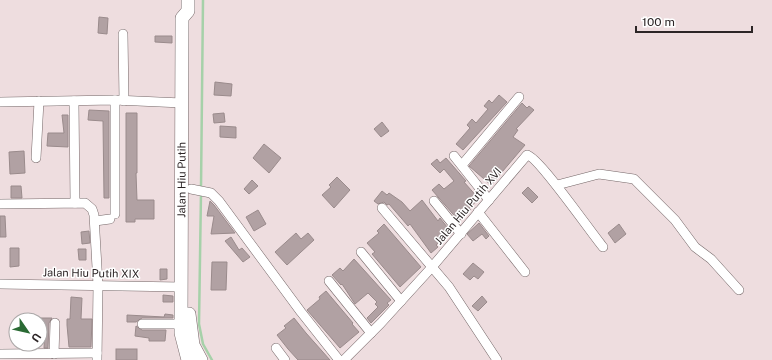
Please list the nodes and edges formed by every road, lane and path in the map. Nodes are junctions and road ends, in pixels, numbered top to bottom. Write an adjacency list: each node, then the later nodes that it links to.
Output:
1 (188, 5): 8 (street, Jalan Hiu Putih); 13 (street)
2 (123, 34): 4 (street)
3 (519, 97): 11 (street)
4 (119, 100): 6 (street); 8 (street); 20 (street)
5 (39, 101): 6 (street); 7 (street); 10 (street)
6 (74, 101): 16 (street)
7 (0, 102)
8 (182, 103): 22 (street, Jalan Hiu Putih)
9 (454, 156): 11 (street)
10 (36, 158)
11 (462, 165): 14 (street)
12 (557, 185): 14 (street, Jalan Hiu Putih XVI); 23 (street, Jalan Hiu Putih XVI); 31 (street)
13 (191, 189): 22 (street); 44 (street)
14 (489, 200): 19 (street, Jalan Hiu Putih XVI)
15 (434, 201): 21 (street)
16 (75, 203): 17 (street); 20 (street)
17 (0, 204)
18 (382, 208): 25 (street)
19 (478, 212): 21 (street, Jalan Hiu Putih XVI); 26 (street)
20 (95, 221): 29 (street)
21 (461, 234): 25 (street, Jalan Hiu Putih XVI)
22 (186, 241): 30 (street, Jalan Hiu Putih); 42 (street)
23 (603, 247)
24 (362, 252): 32 (street)
25 (432, 267): 32 (street, Jalan Hiu Putih XVI); 46 (street)
26 (525, 272)
27 (329, 281): 36 (street)
28 (0, 284): 29 (street, Jalan Hiu Putih XIX)
29 (98, 285): 30 (street, Jalan Hiu Putih XIX); 40 (street)
30 (182, 287): 35 (street, Jalan Hiu Putih)
31 (739, 290)
32 (401, 301): 36 (street, Jalan Hiu Putih XVI)
33 (55, 323): 39 (street)
34 (142, 324): 35 (street)
35 (182, 324): 41 (street, Jalan Hiu Putih)
36 (371, 333): 45 (street, Jalan Hiu Putih XVI)
37 (276, 348): 43 (street)
38 (0, 354): 39 (street)
39 (54, 354): 40 (street)
40 (97, 356)
41 (188, 360)
42 (201, 360)
43 (285, 360)
44 (339, 360)
45 (344, 360)
46 (497, 360)

